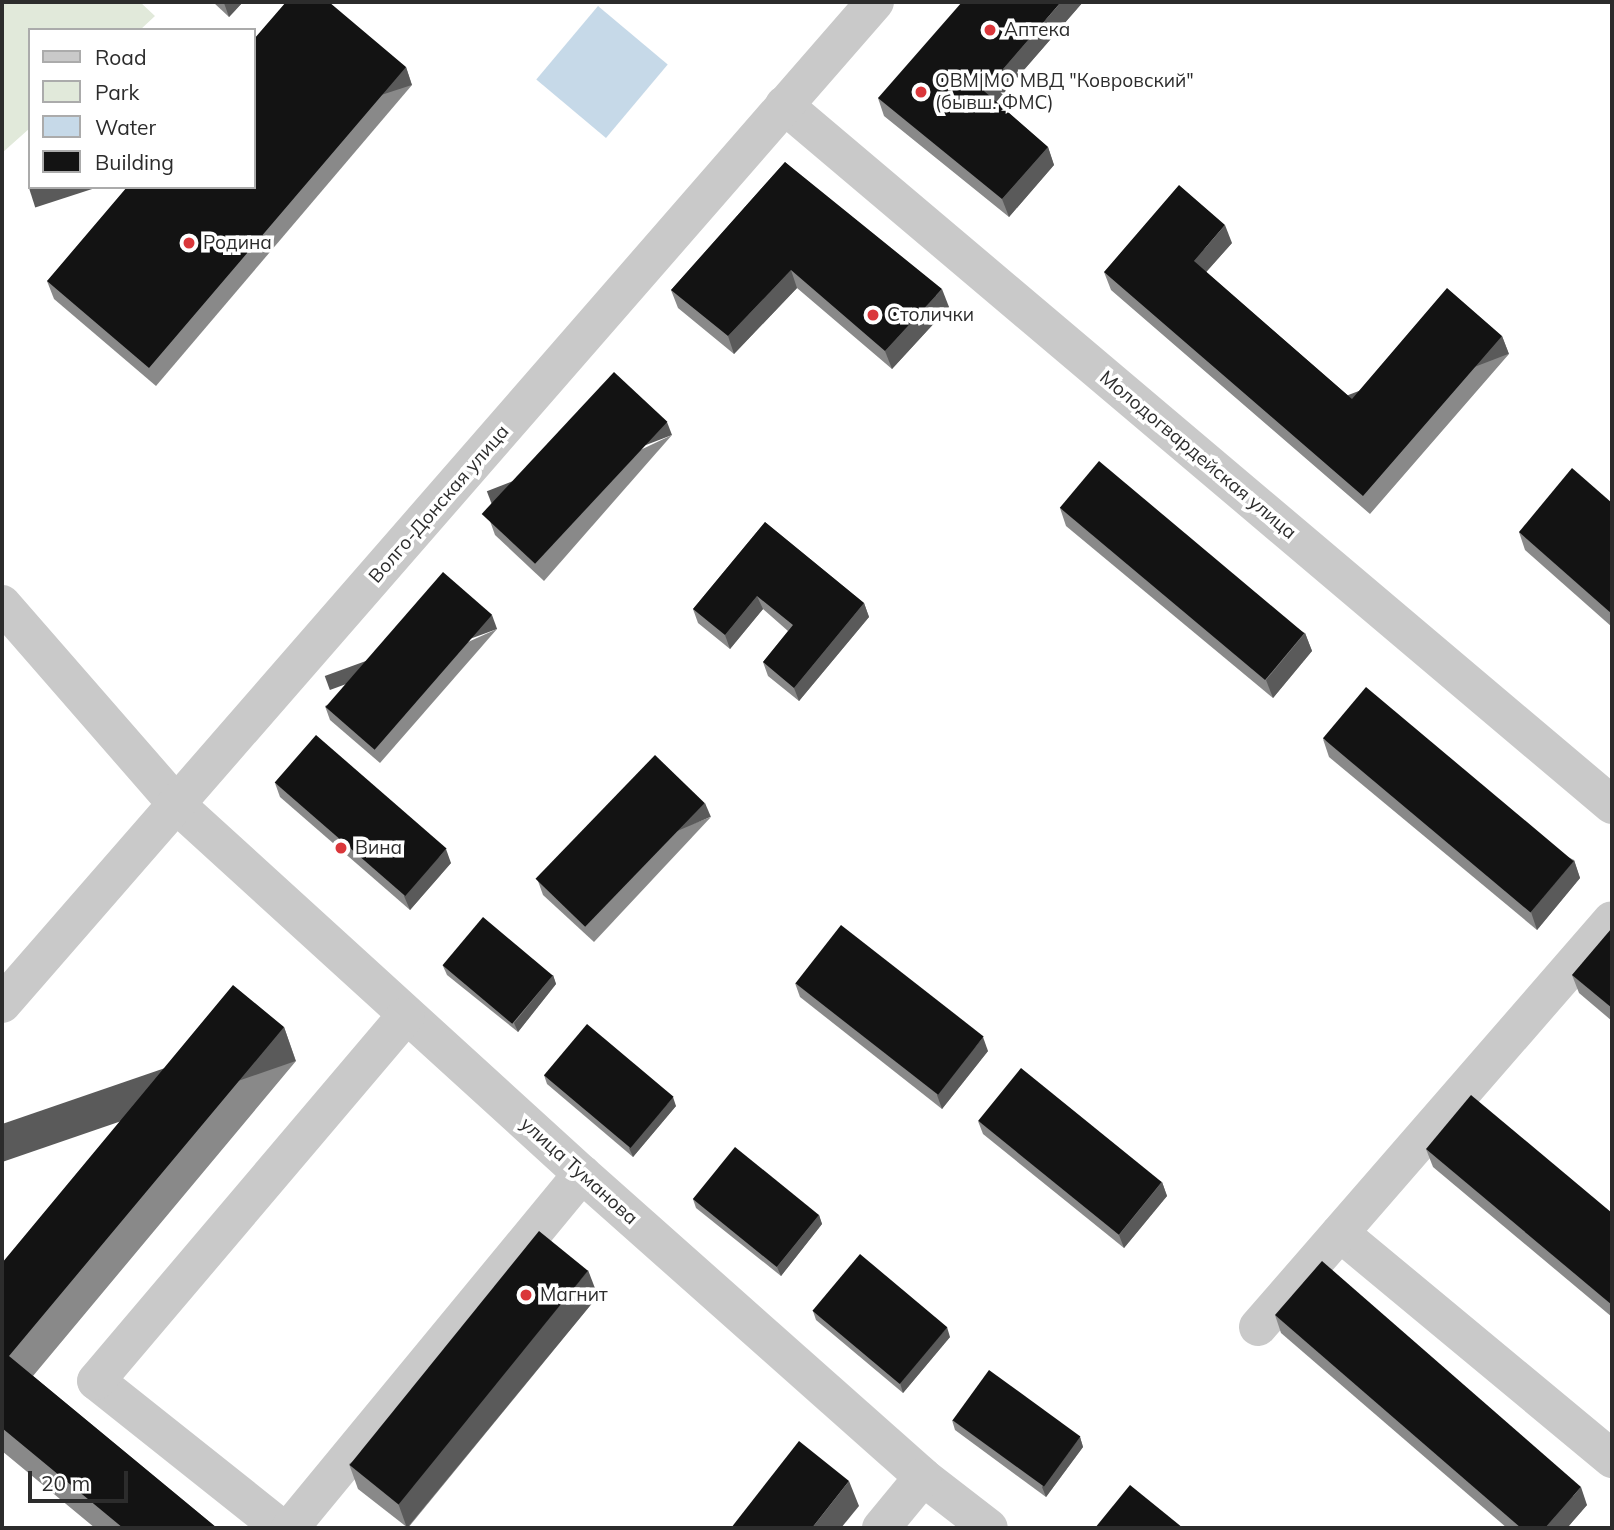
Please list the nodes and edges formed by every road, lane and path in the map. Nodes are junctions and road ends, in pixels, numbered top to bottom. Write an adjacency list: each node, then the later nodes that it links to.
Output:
1 (875, 2): 2 (street, Волго-Донская улица)
2 (784, 105): 4 (street, Молодогвардейская улица); 5 (street, Волго-Донская улица)
3 (2, 604): 5 (street, улица Туманова)
4 (1612, 805)
5 (178, 806): 7 (street, Волго-Донская улица); 8 (street, улица Туманова)
6 (1612, 920): 10 (street)
7 (2, 1004)
8 (405, 1016): 9 (street, улица Туманова); 14 (street)
9 (582, 1174): 13 (street, улица Туманова); 15 (street)
10 (1340, 1233): 11 (street); 12 (street)
11 (1258, 1327)
12 (1612, 1460)
13 (923, 1477): 16 (street); 17 (street, улица Туманова)
14 (281, 1528)
15 (290, 1528)
16 (881, 1528)
17 (989, 1528)

